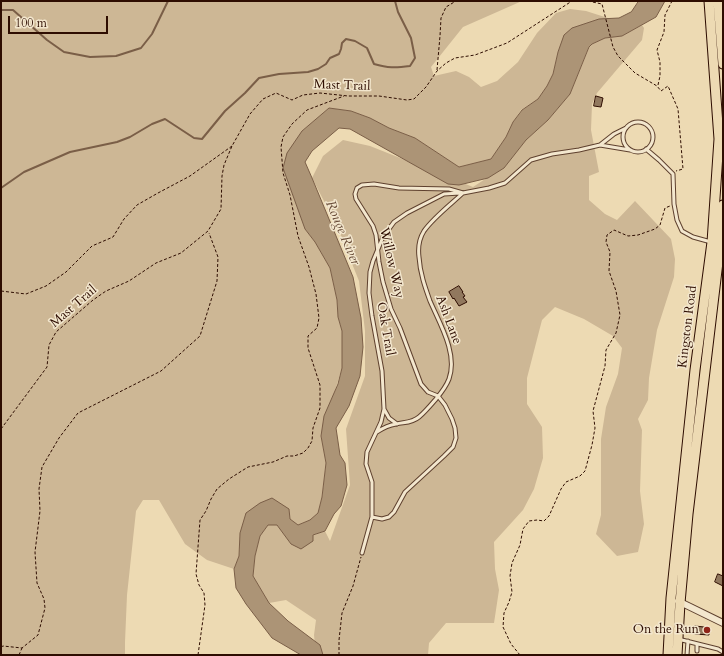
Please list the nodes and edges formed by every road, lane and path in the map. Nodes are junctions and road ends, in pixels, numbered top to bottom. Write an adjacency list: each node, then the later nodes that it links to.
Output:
1 (456, 1): 11 (path)
2 (572, 1): 11 (path, Mast Trail)
3 (588, 1): 8 (path)
4 (603, 1): 8 (path)
5 (672, 1): 12 (path)
6 (709, 1): 9 (main road, Kingston Road)
7 (718, 1): 9 (main road, Kingston Road)
8 (602, 4): 12 (path)
9 (715, 19): 10 (main road, Kingston Road); 24 (main road, Kingston Road)
10 (723, 64)
11 (437, 71): 13 (path, Mast Trail)
12 (657, 86): 19 (path)
13 (345, 95): 15 (path, Mast Trail); 47 (path)
14 (626, 128): 16 (lane, Willow Way); 17 (lane); 18 (lane)
15 (232, 146): 23 (path, Mast Trail); 26 (path)
16 (600, 146): 18 (lane, Willow Way); 20 (lane, Willow Way)
17 (646, 149): 18 (lane); 19 (lane)
18 (630, 150)
19 (673, 174): 21 (lane)
20 (463, 193): 25 (lane, Oak Trail); 25 (lane, Willow Way); 27 (lane, Ash Lane)
21 (674, 204): 24 (lane); 49 (path)
22 (723, 205): 24 (main road, Kingston Road)
23 (208, 232): 30 (path, Mast Trail); 42 (path)
24 (716, 243): 34 (main road, Kingston Road); 35 (main road, Kingston Road)
25 (378, 248): 27 (lane, Willow Way); 28 (lane, Oak Trail)
26 (1, 291)
27 (438, 396): 29 (lane, Ash Lane); 32 (lane, Willow Way)
28 (384, 409): 29 (lane); 31 (lane, Oak Trail)
29 (397, 424): 31 (lane, Ash Lane)
30 (1, 429)
31 (377, 432): 32 (lane, Oak Trail)
32 (372, 517): 33 (lane, Oak Trail)
33 (362, 553): 48 (path)
34 (671, 598): 35 (street); 37 (main road, Kingston Road)
35 (680, 603): 36 (street); 37 (main road, Kingston Road)
36 (723, 623)
37 (673, 640): 38 (lane); 50 (main road, Kingston Road); 51 (main road, Kingston Road)
38 (688, 642): 39 (lane); 52 (lane)
39 (697, 644): 40 (lane); 43 (lane)
40 (708, 646): 44 (lane); 45 (lane)
41 (1, 647): 42 (path)
42 (22, 648): 46 (path)
43 (697, 651)
44 (708, 652)
45 (723, 652)
46 (19, 655)
47 (198, 655)
48 (339, 655)
49 (520, 655)
50 (668, 655)
51 (677, 655)
52 (687, 655)

